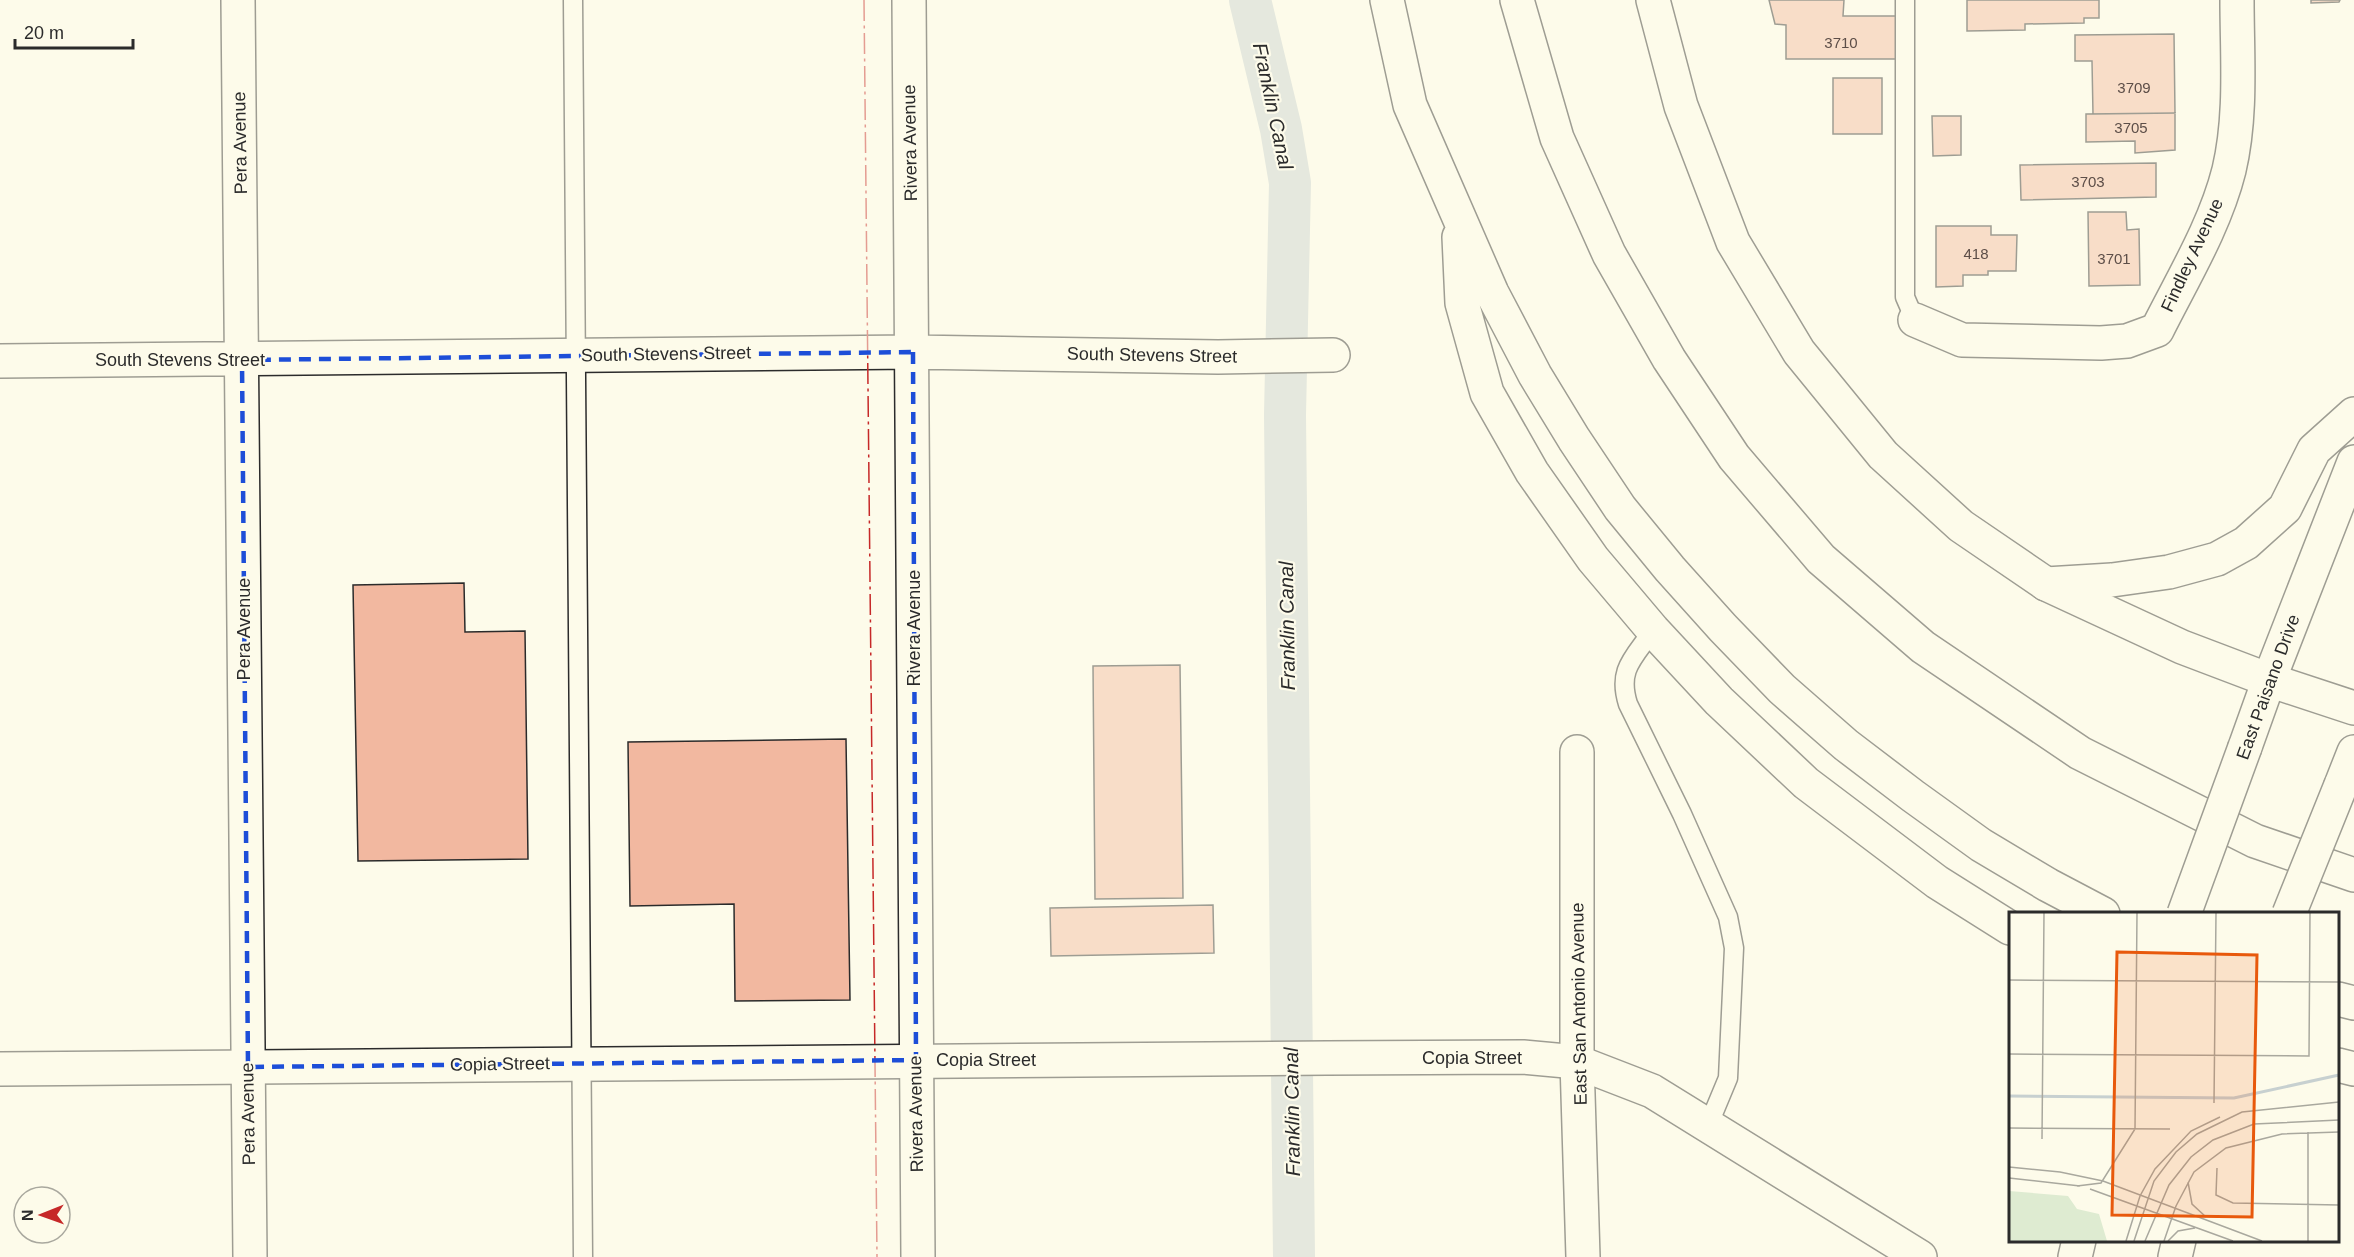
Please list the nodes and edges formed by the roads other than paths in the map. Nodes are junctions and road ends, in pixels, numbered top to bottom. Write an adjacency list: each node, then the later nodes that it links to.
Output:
1 (238, 0): 14 (main road, Pera Avenue)
2 (573, 0): 12 (lane)
3 (909, 0): 11 (main road, Rivera Avenue)
4 (1387, 0): 9 (main road)
5 (1517, 0): 24 (main road)
6 (1653, 0): 18 (main road)
7 (1905, 0): 10 (lane)
8 (2237, 0): 10 (main road, Findley Avenue)
9 (1458, 214): 19 (main road); 25 (main road)
10 (1915, 320)
11 (913, 352): 12 (main road, South Stevens Street); 13 (main road, South Stevens Street); 31 (main road, Rivera Avenue)
12 (576, 355): 14 (main road, South Stevens Street); 33 (lane)
13 (1333, 355)
14 (242, 360): 15 (main road, South Stevens Street); 35 (main road, Pera Avenue)
15 (0, 361)
16 (2354, 414): 18 (main road)
17 (2354, 462): 20 (main road, East Paisano Drive)
18 (2046, 584): 20 (main road)
19 (1653, 630): 28 (main road); 38 (lane)
20 (2268, 680): 21 (main road); 26 (main road, East Paisano Drive, bridge)
21 (2354, 708)
22 (1577, 752): 32 (main road, East San Antonio Avenue)
23 (2354, 752): 27 (main road, bridge)
24 (2354, 875)
25 (2099, 912)
26 (2185, 912)
27 (2290, 912)
28 (2009, 927)
29 (2339, 999): 30 (main road)
30 (2354, 1003)
31 (916, 1060): 32 (main road, Copia Street); 33 (main road, Copia Street); 43 (main road, Rivera Avenue)
32 (1577, 1062): 38 (main road, Copia Street); 44 (main road, East San Antonio Avenue)
33 (580, 1063): 35 (main road, Copia Street); 42 (lane)
34 (2339, 1065): 37 (main road)
35 (248, 1067): 36 (main road, Copia Street); 41 (main road, Pera Avenue)
36 (0, 1069)
37 (2354, 1069)
38 (1708, 1126): 45 (main road, Copia Street)
39 (2078, 1242): 46 (main road)
40 (2179, 1242): 47 (main road)
41 (250, 1257)
42 (583, 1257)
43 (918, 1257)
44 (1583, 1257)
45 (1920, 1257)
46 (2074, 1257)
47 (2175, 1257)

